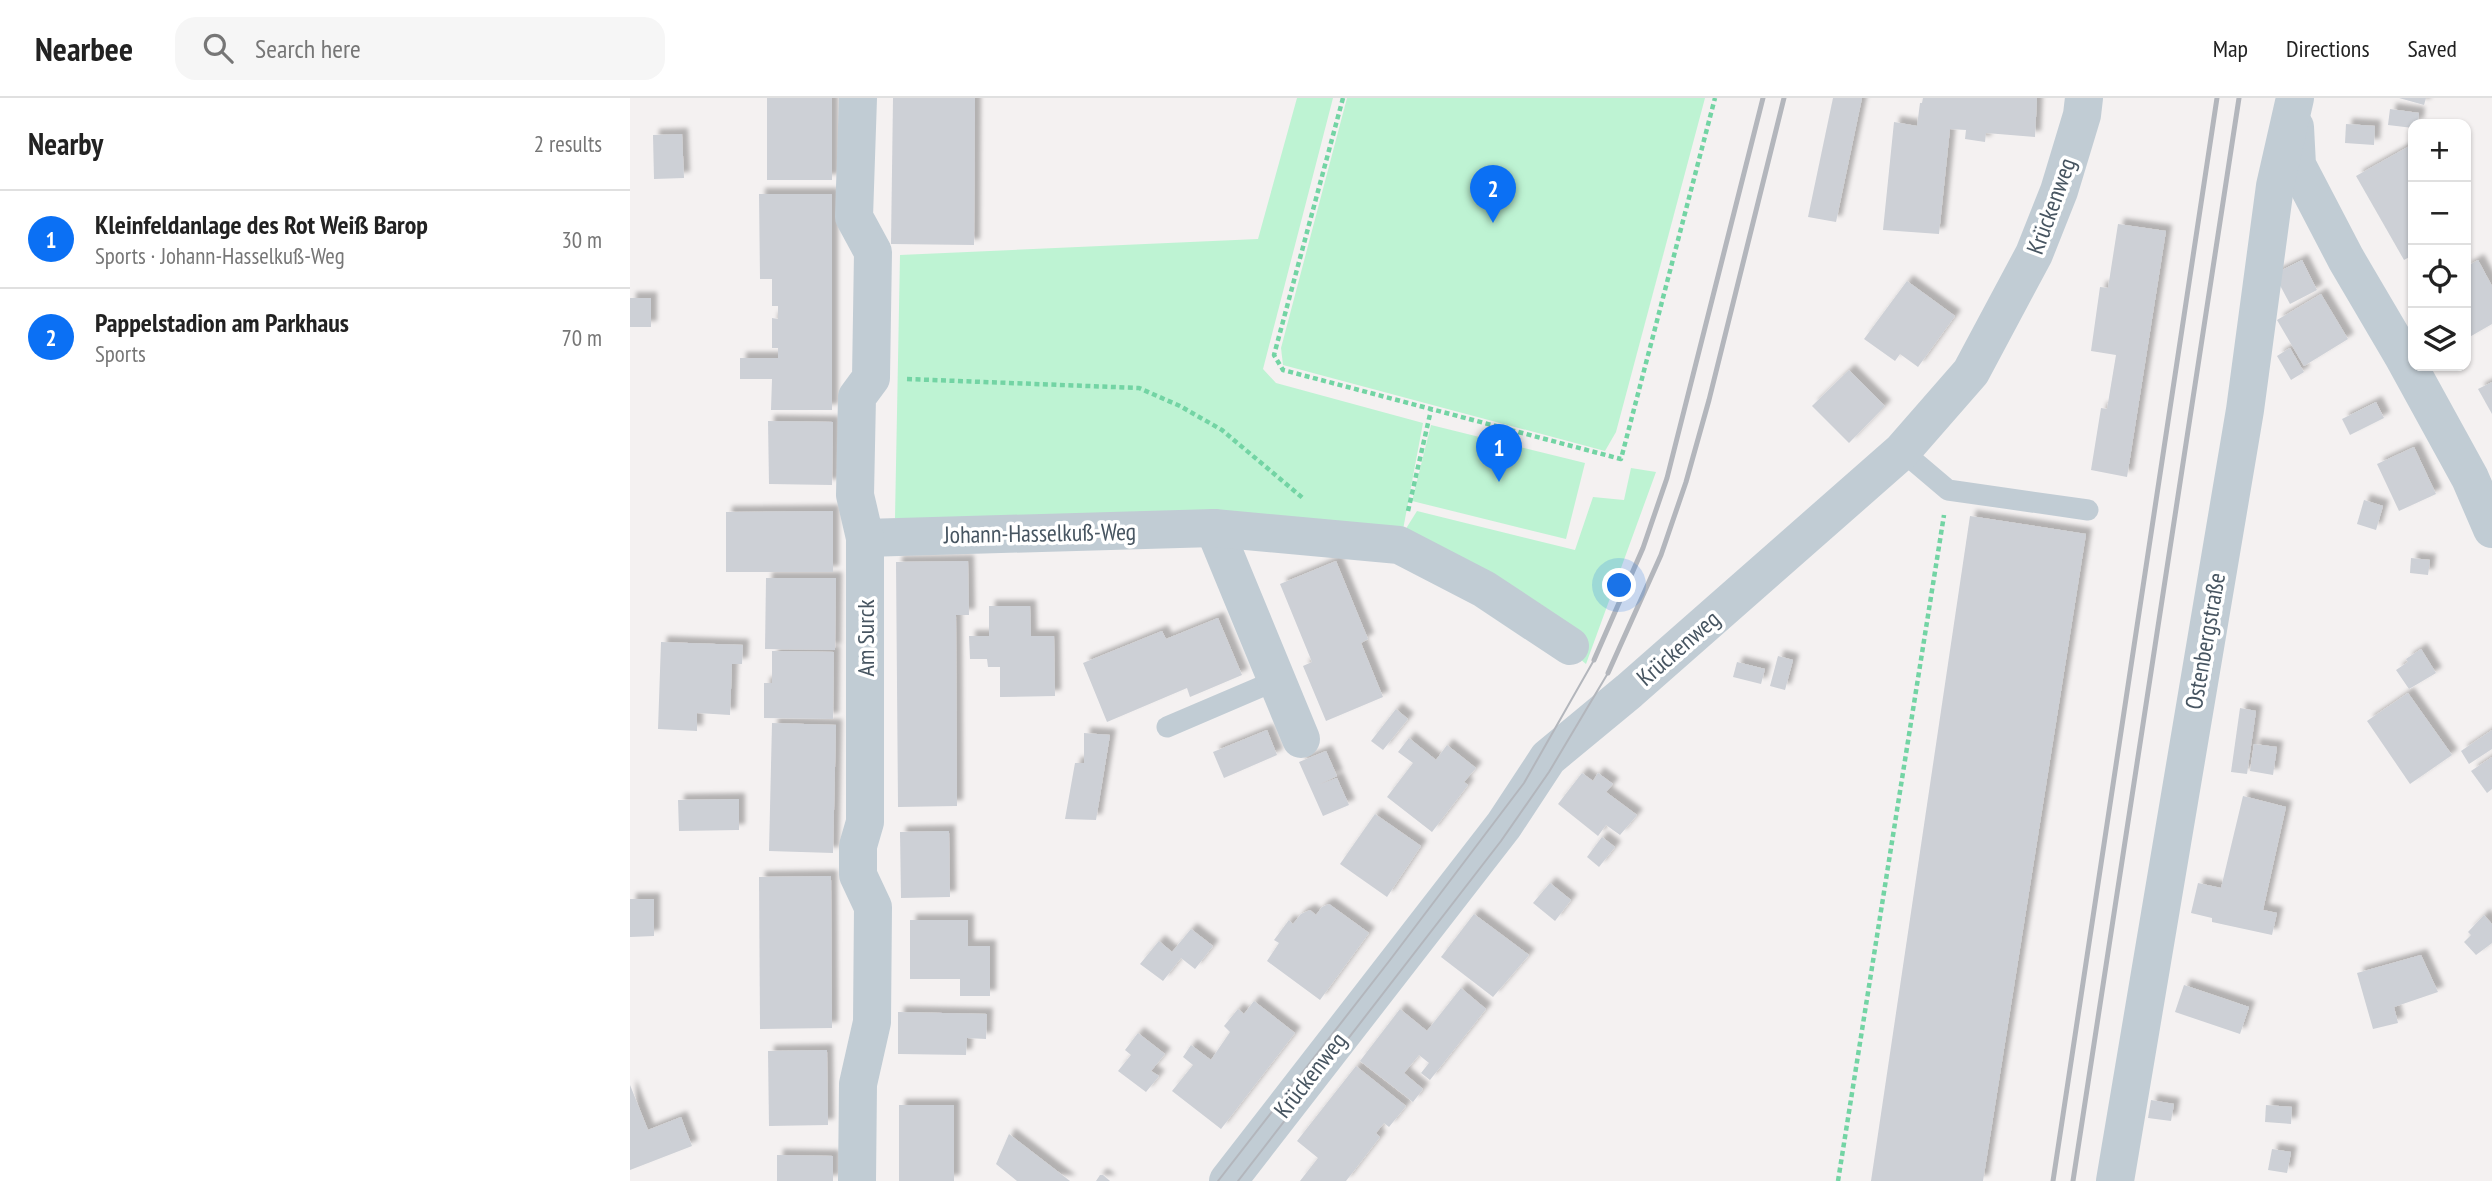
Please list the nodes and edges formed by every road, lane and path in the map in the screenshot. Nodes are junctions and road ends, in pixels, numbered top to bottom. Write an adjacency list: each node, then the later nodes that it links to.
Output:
1 (858, 98): 6 (street, Am Surck)
2 (1343, 98): 7 (path)
3 (1715, 98): 7 (path)
4 (2084, 98): 8 (street, Krückenweg)
5 (2294, 99): 9 (street, Ostenbergstraße); 24 (street, Ostenbergstraße)
6 (871, 377): 14 (street, Am Surck); 15 (path)
7 (1431, 410): 16 (path)
8 (1902, 451): 10 (lane); 22 (street, Krückenweg)
9 (2483, 486): 13 (street, Ostenbergstraße)
10 (1948, 490): 11 (lane); 23 (path)
11 (2088, 510)
12 (1214, 528): 14 (street, Johann-Hasselkuß-Weg); 15 (street, Johann-Hasselkuß-Weg); 18 (street)
13 (2492, 529)
14 (865, 538): 21 (street, Am Surck)
15 (1353, 540): 16 (street, Johann-Hasselkuß-Weg)
16 (1399, 545): 17 (street, Johann-Hasselkuß-Weg)
17 (1570, 646)
18 (1277, 680): 19 (lane); 20 (street)
19 (1167, 727)
20 (1301, 739)
21 (857, 1181)
22 (1228, 1181)
23 (1838, 1181)
24 (2115, 1181)

